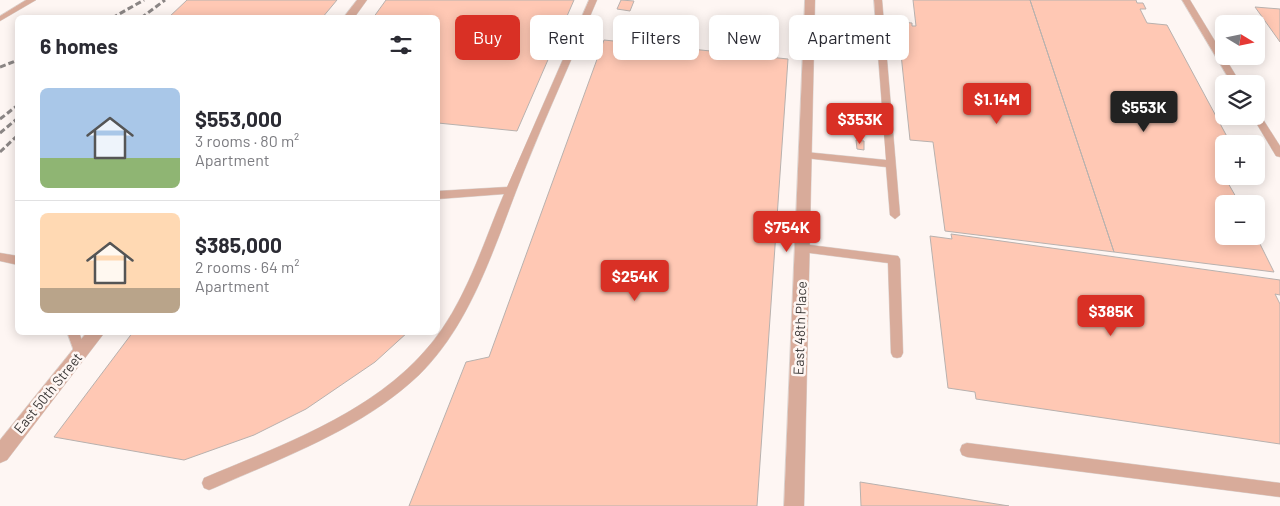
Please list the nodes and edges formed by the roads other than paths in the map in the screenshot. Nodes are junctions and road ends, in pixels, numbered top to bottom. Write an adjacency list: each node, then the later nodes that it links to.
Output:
1 (32, 0): 8 (lane)
2 (362, 0): 7 (street)
3 (593, 0): 14 (lane)
4 (810, 0): 12 (street, East 48th Place)
5 (878, 0): 13 (lane)
6 (1186, 0): 9 (lane)
7 (350, 15)
8 (0, 19)
9 (1232, 75)
10 (1262, 125): 11 (lane)
11 (1280, 154)
12 (805, 155): 13 (lane); 17 (street, East 48th Place)
13 (891, 164): 16 (lane)
14 (511, 190): 15 (lane); 26 (lane)
15 (440, 195)
16 (895, 215)
17 (802, 248): 23 (lane); 28 (street, East 48th Place)
18 (0, 257): 19 (lane)
19 (15, 260)
20 (74, 335): 22 (lane)
21 (95, 335): 22 (street, East 50th Street)
22 (80, 353): 25 (street, East 50th Street)
23 (897, 353)
24 (967, 450): 27 (lane)
25 (0, 454)
26 (209, 483)
27 (1280, 490)
28 (794, 506)

